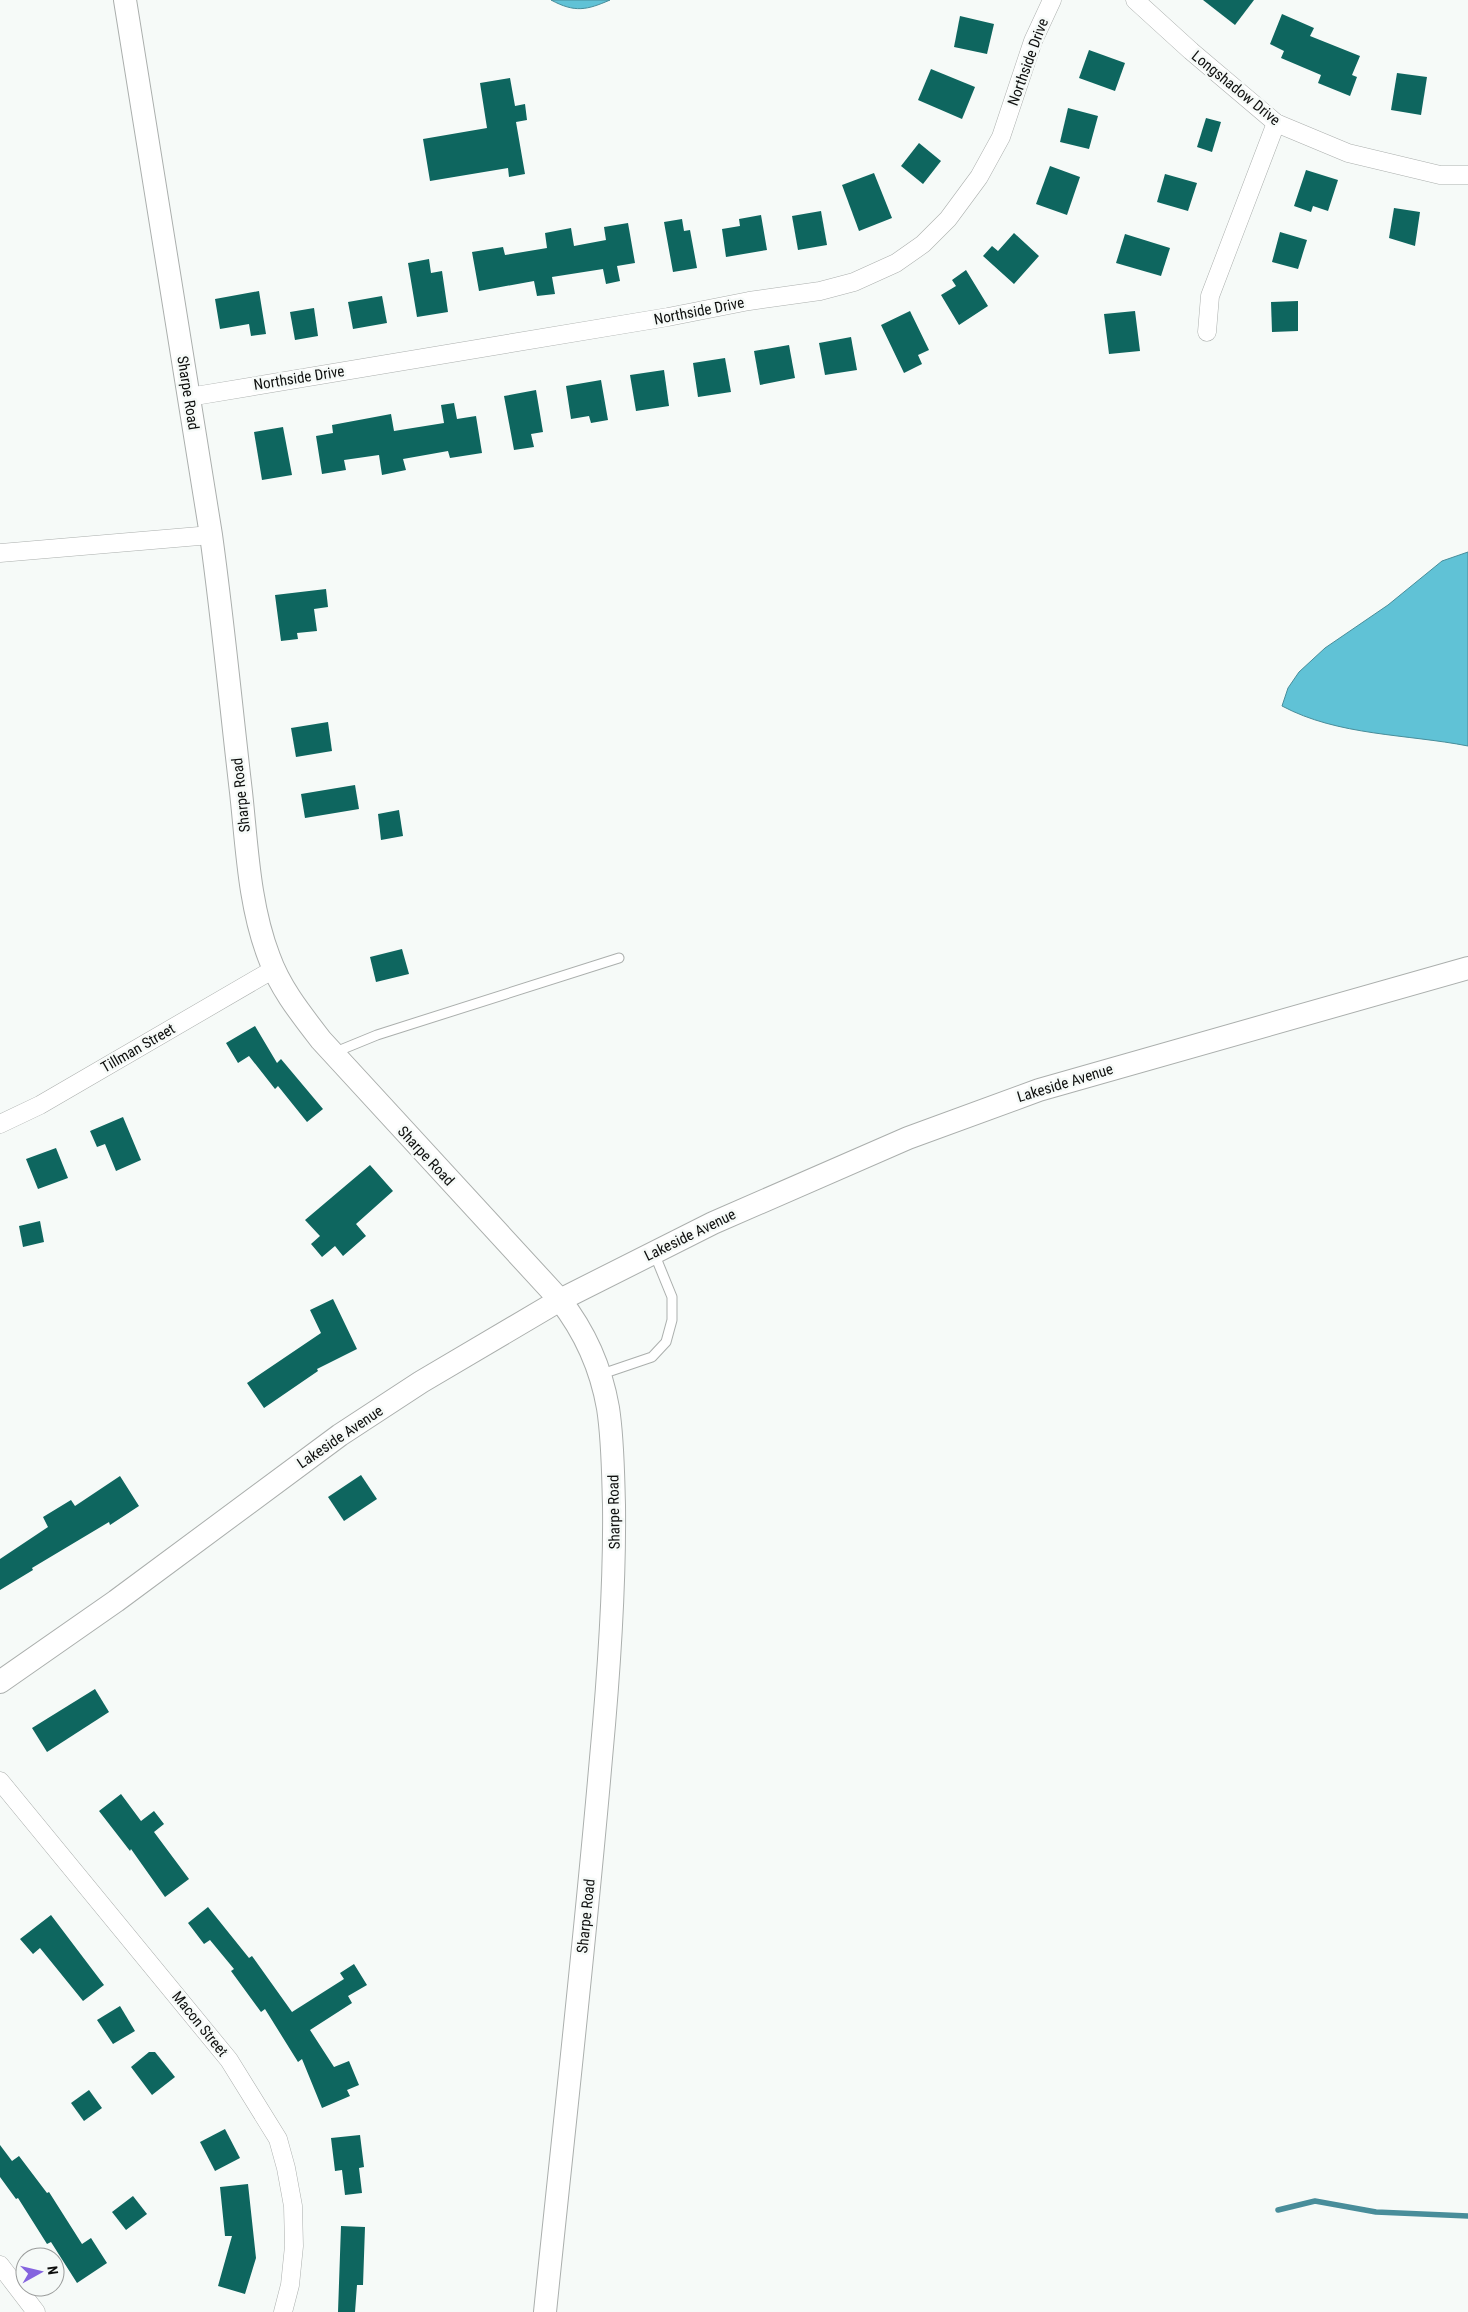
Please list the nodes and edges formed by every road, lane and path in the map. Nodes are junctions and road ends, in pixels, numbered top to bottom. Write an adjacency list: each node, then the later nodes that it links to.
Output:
1 (125, 0): 7 (street, Sharpe Road)
2 (1052, 0): 7 (street, Northside Drive)
3 (1135, 0): 4 (street, Longshadow Drive)
4 (1276, 123): 5 (street, Longshadow Drive); 6 (street)
5 (1468, 175)
6 (1207, 332)
7 (189, 396): 8 (street, Sharpe Road)
8 (211, 536): 9 (street); 12 (street, Sharpe Road)
9 (0, 553)
10 (619, 958): 13 (lane)
11 (1468, 968): 15 (street, Lakeside Avenue)
12 (274, 969): 13 (street, Sharpe Road); 14 (street, Tillman Street)
13 (333, 1054): 16 (street, Sharpe Road)
14 (0, 1124)
15 (654, 1253): 16 (street, Lakeside Avenue); 17 (lane)
16 (560, 1300): 17 (street, Sharpe Road); 18 (street, Lakeside Avenue)
17 (599, 1375): 23 (street, Sharpe Road)
18 (0, 1682)
19 (0, 1781): 22 (street, Macon Street)
20 (0, 2265): 21 (street)
21 (36, 2312)
22 (283, 2312)
23 (545, 2312)

